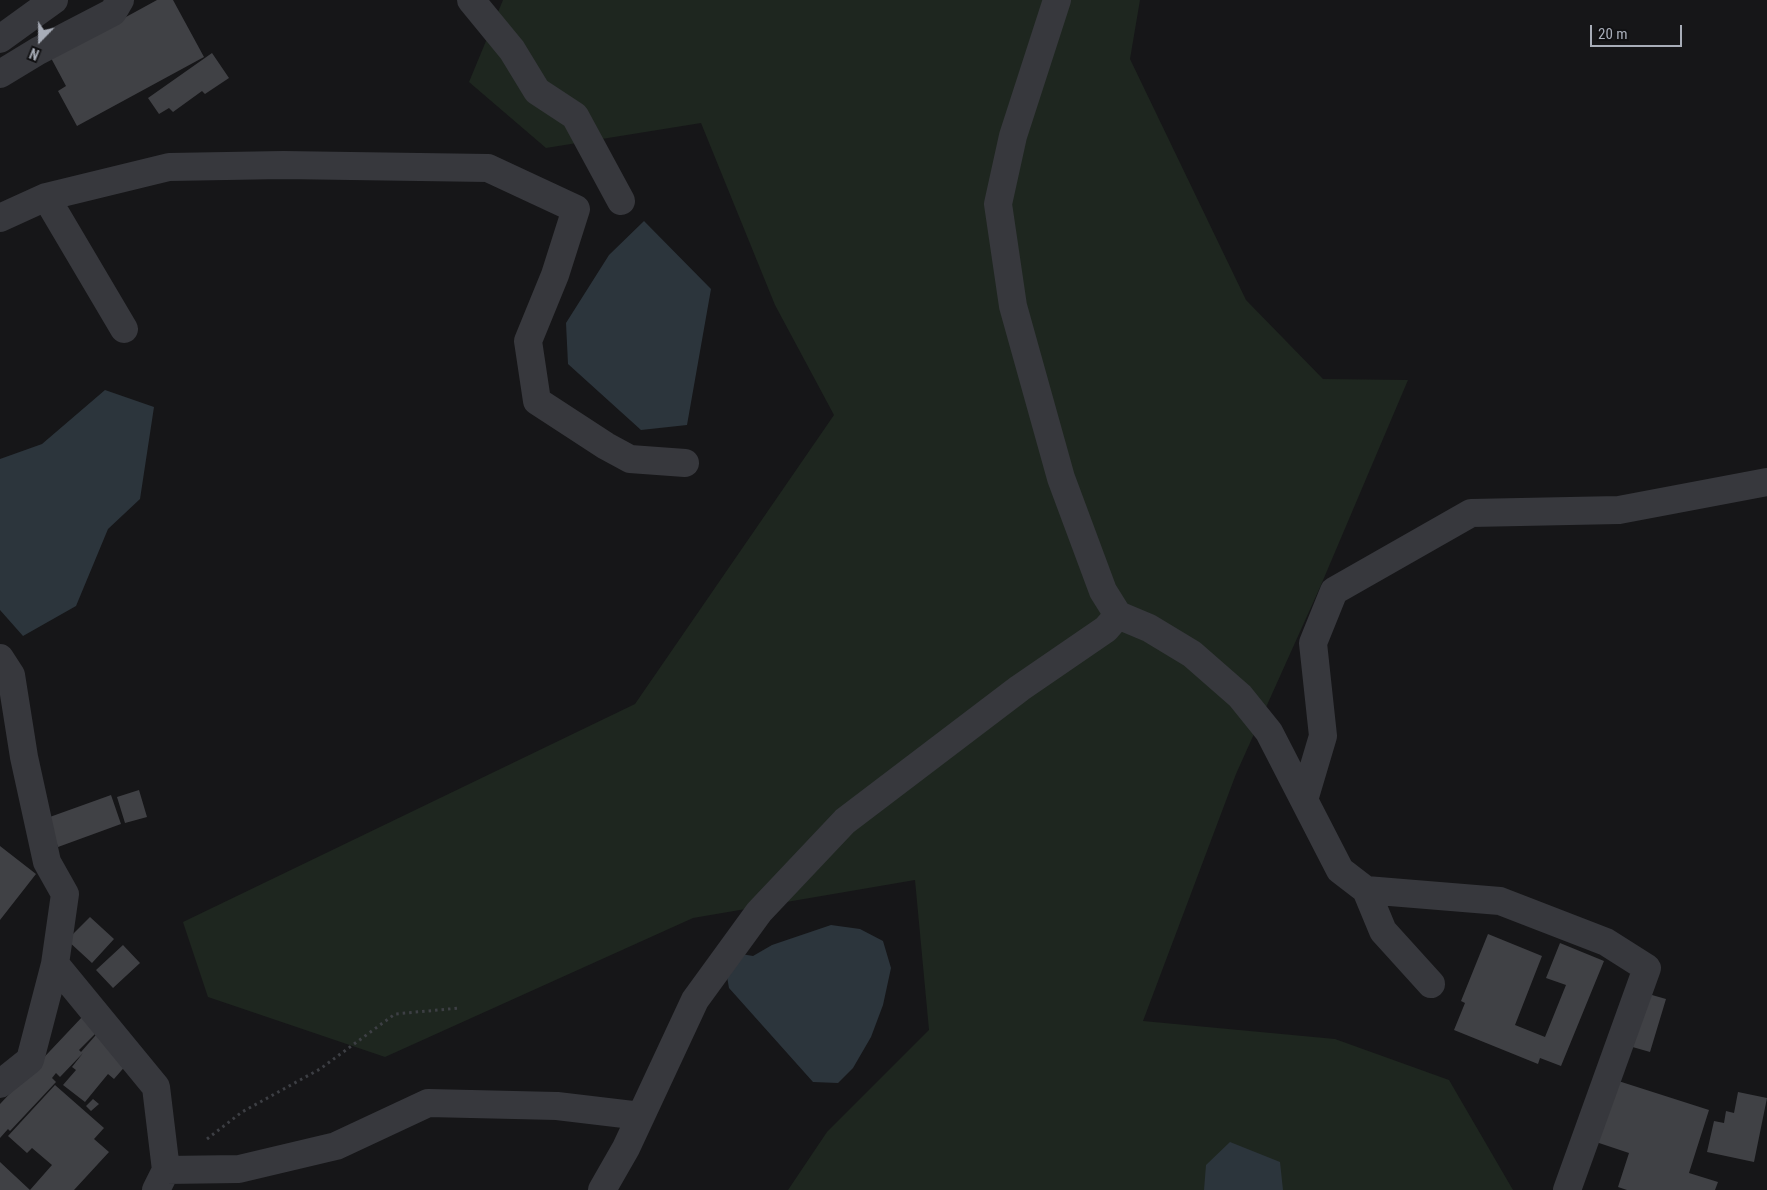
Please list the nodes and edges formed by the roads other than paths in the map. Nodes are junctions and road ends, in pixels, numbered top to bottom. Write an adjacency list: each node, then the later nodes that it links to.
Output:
1 (54, 0): 5 (street)
2 (120, 0): 6 (street)
3 (471, 0): 8 (street)
4 (1056, 0): 13 (street)
5 (0, 39)
6 (0, 74)
7 (46, 197): 9 (street); 10 (street); 11 (street)
8 (621, 201)
9 (0, 218)
10 (124, 329)
11 (685, 463)
12 (1767, 482): 15 (street)
13 (1118, 615): 15 (street); 20 (street)
14 (0, 658): 17 (street)
15 (1304, 800): 16 (street)
16 (1366, 890): 18 (street); 23 (street)
17 (55, 964): 19 (street); 21 (street)
18 (1431, 984)
19 (0, 1084)
20 (641, 1116): 21 (street); 22 (street)
21 (161, 1180)
22 (602, 1190)
23 (1567, 1190)

